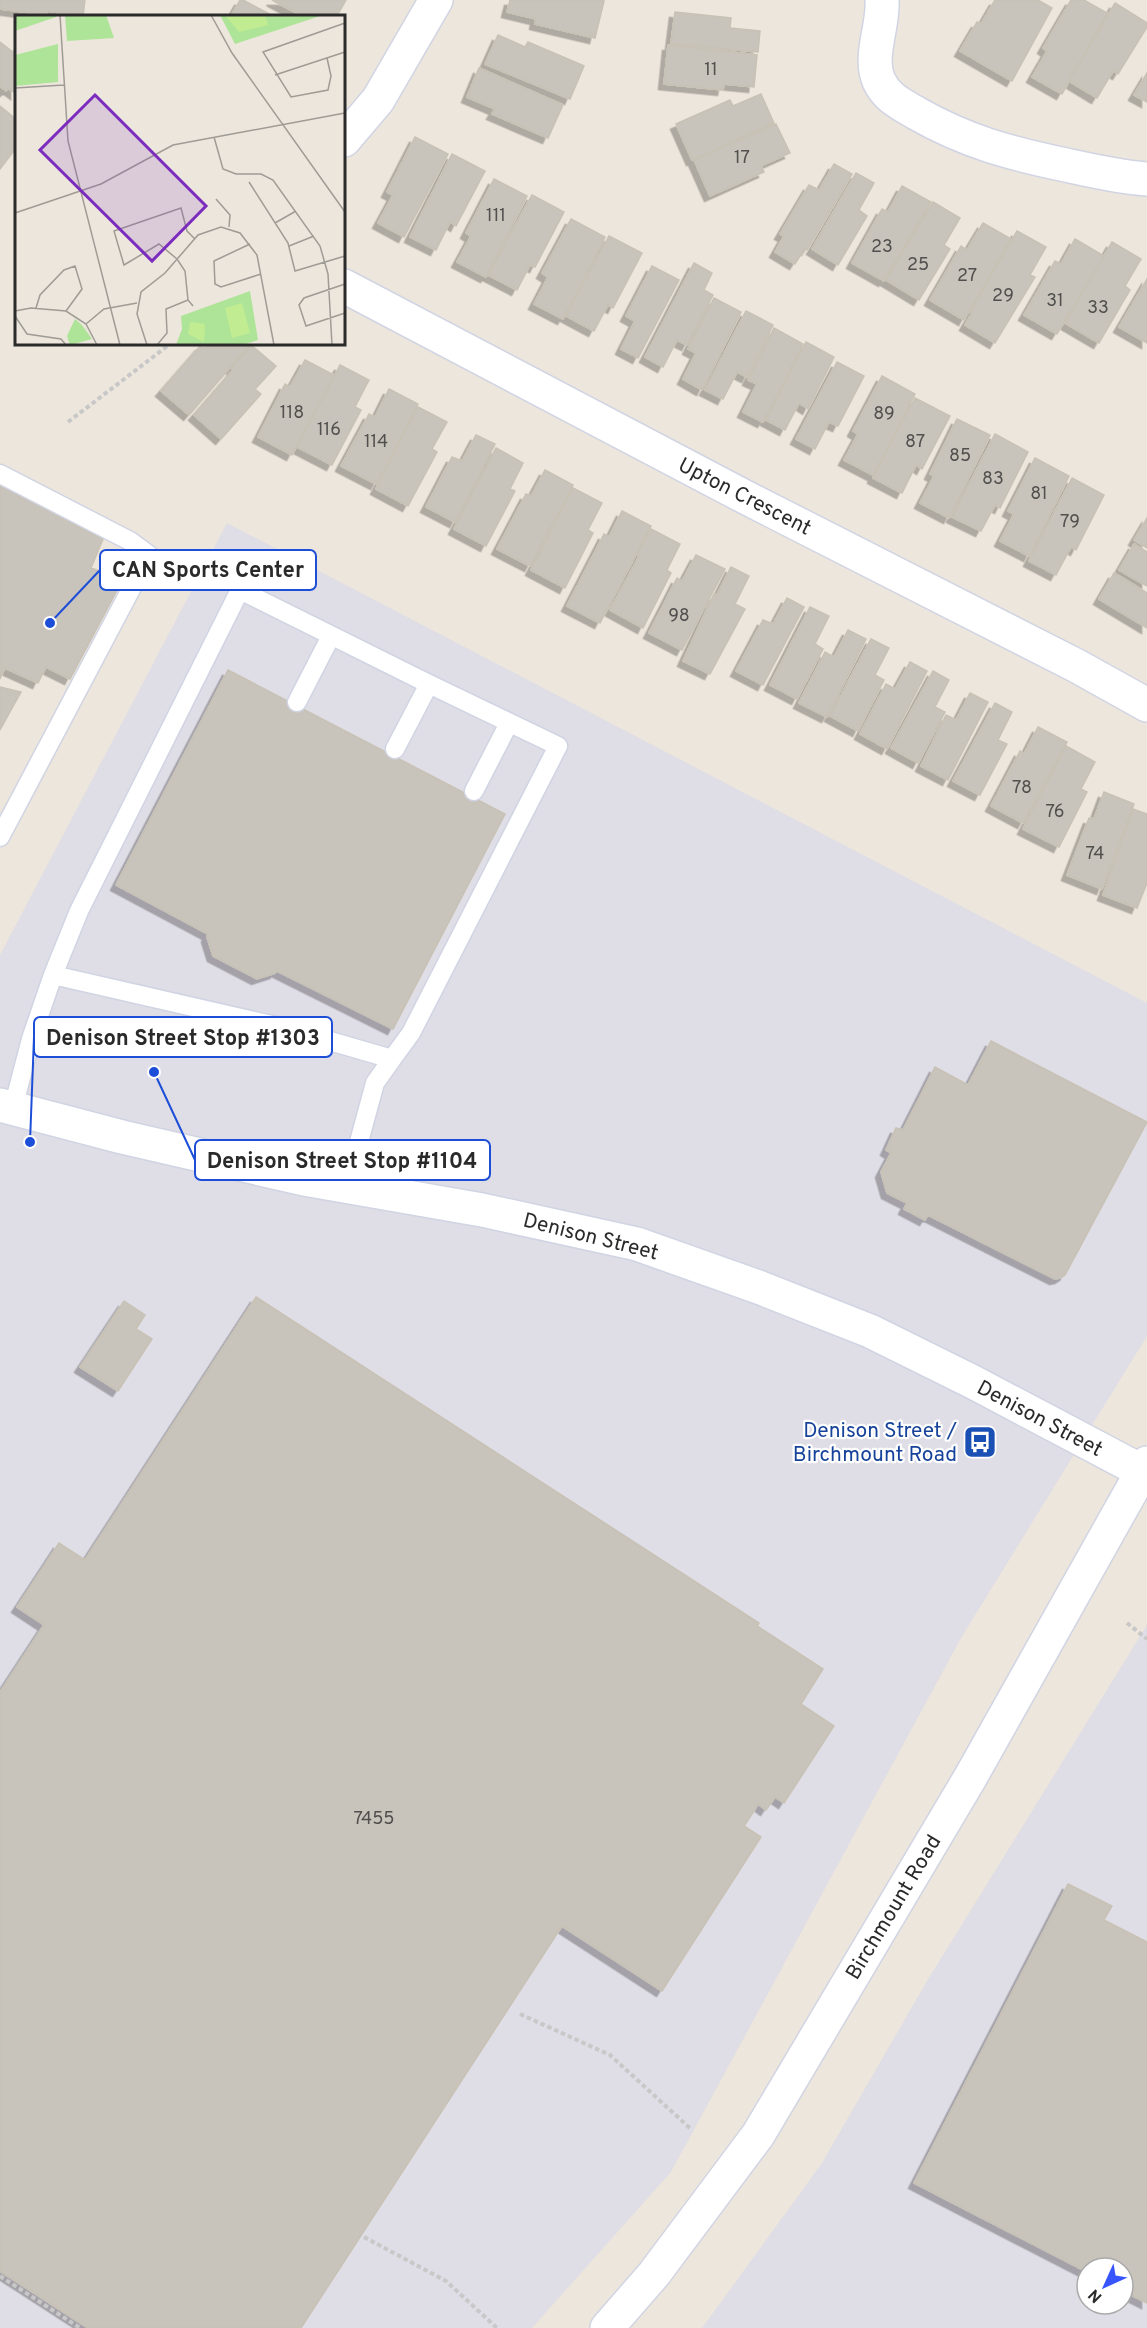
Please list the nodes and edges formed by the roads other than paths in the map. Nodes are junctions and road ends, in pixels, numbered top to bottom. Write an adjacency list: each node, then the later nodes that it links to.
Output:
1 (436, 0): 3 (main road)
2 (882, 0): 4 (main road)
3 (345, 139)
4 (1147, 179)
5 (345, 287): 10 (main road, Upton Crescent)
6 (0, 474): 14 (lane)
7 (331, 636): 8 (lane); 9 (lane); 15 (lane)
8 (429, 684): 11 (lane); 12 (lane)
9 (297, 702)
10 (1147, 705)
11 (508, 723): 13 (lane); 16 (lane)
12 (394, 749)
13 (474, 792)
14 (0, 837)
15 (53, 975): 16 (lane); 17 (lane)
16 (392, 1059): 18 (lane)
17 (7, 1106): 18 (main road, Denison Street)
18 (347, 1186): 19 (main road, Denison Street)
19 (1145, 1469): 20 (main road, Birchmount Road)
20 (607, 2328)

